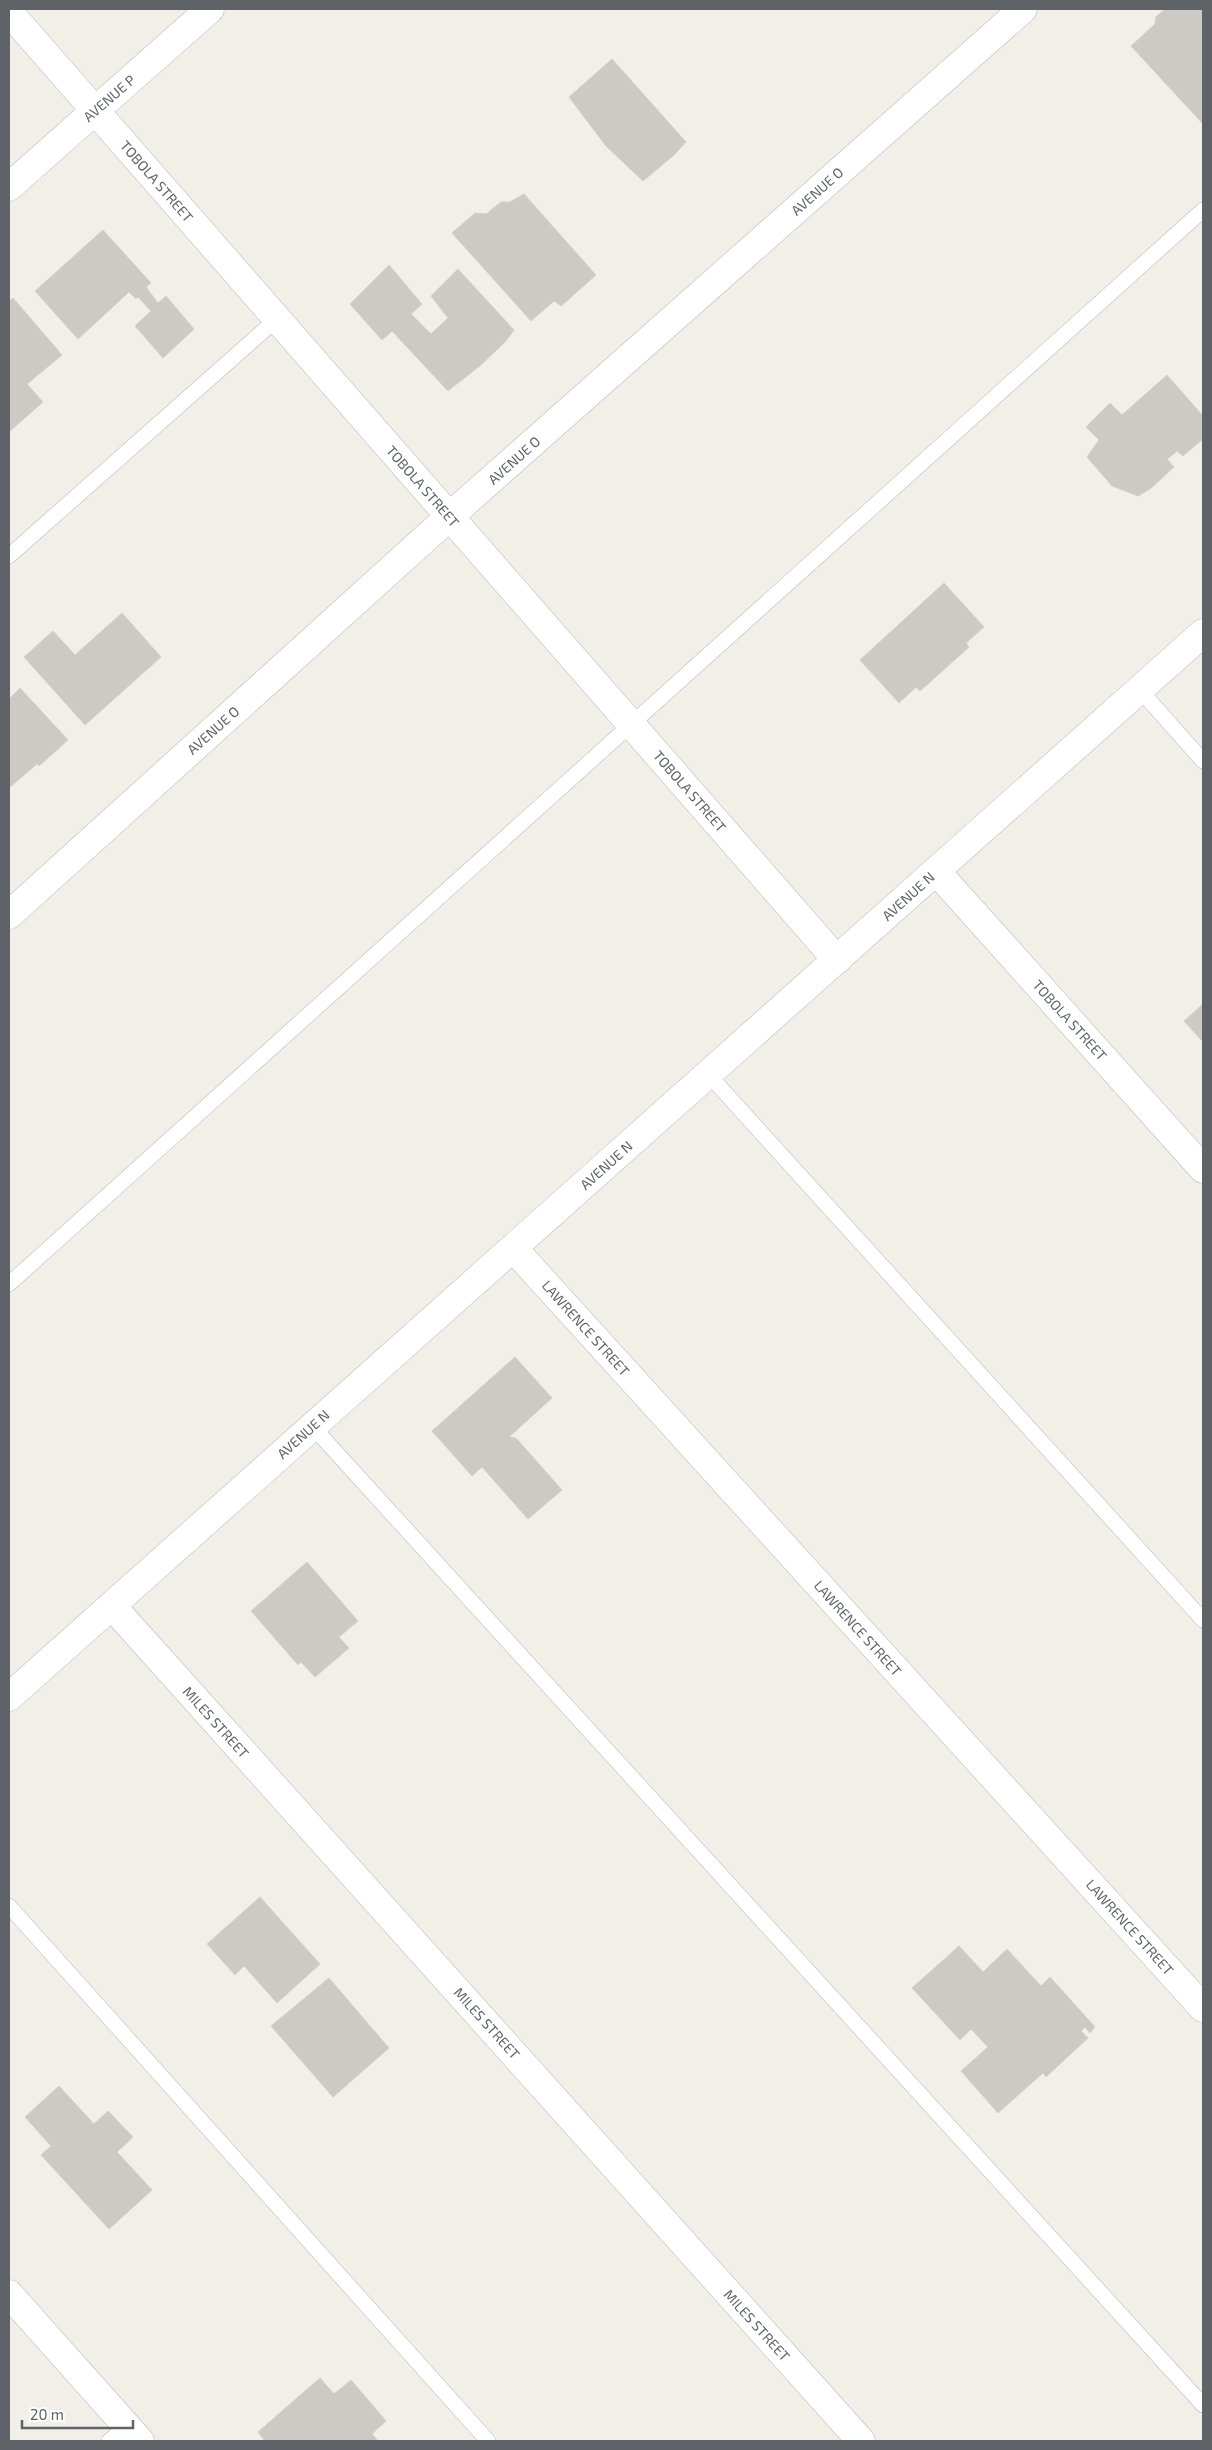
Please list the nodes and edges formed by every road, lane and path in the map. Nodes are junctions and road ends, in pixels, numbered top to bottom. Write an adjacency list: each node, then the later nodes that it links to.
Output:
1 (210, 9): 4 (street, AVENUE P)
2 (1023, 9): 8 (street, AVENUE O)
3 (9, 12): 4 (street, TOBOLA STREET)
4 (94, 110): 5 (street, AVENUE P); 7 (street, TOBOLA STREET)
5 (9, 187)
6 (1203, 210): 12 (lane)
7 (278, 318): 8 (street, TOBOLA STREET); 9 (lane)
8 (450, 516): 12 (street, TOBOLA STREET); 15 (street, AVENUE O)
9 (9, 556)
10 (1203, 633): 11 (street, AVENUE N)
11 (1140, 690): 13 (lane); 14 (street, AVENUE N)
12 (632, 724): 16 (street, TOBOLA STREET); 20 (lane)
13 (1203, 761)
14 (936, 871): 16 (street, AVENUE N); 18 (street, TOBOLA STREET)
15 (9, 915)
16 (837, 960): 17 (street, AVENUE N)
17 (708, 1074): 19 (street, AVENUE N); 23 (lane)
18 (1203, 1169)
19 (513, 1248): 21 (street, AVENUE N); 26 (street, LAWRENCE STREET)
20 (9, 1284)
21 (312, 1426): 22 (street, AVENUE N); 28 (lane)
22 (112, 1606): 24 (street, AVENUE N); 31 (street, MILES STREET)
23 (1203, 1620)
24 (9, 1697)
25 (9, 1906): 30 (lane)
26 (1203, 2008)
27 (11, 2300): 29 (street)
28 (1203, 2405)
29 (125, 2436)
30 (488, 2441)
31 (861, 2441)

